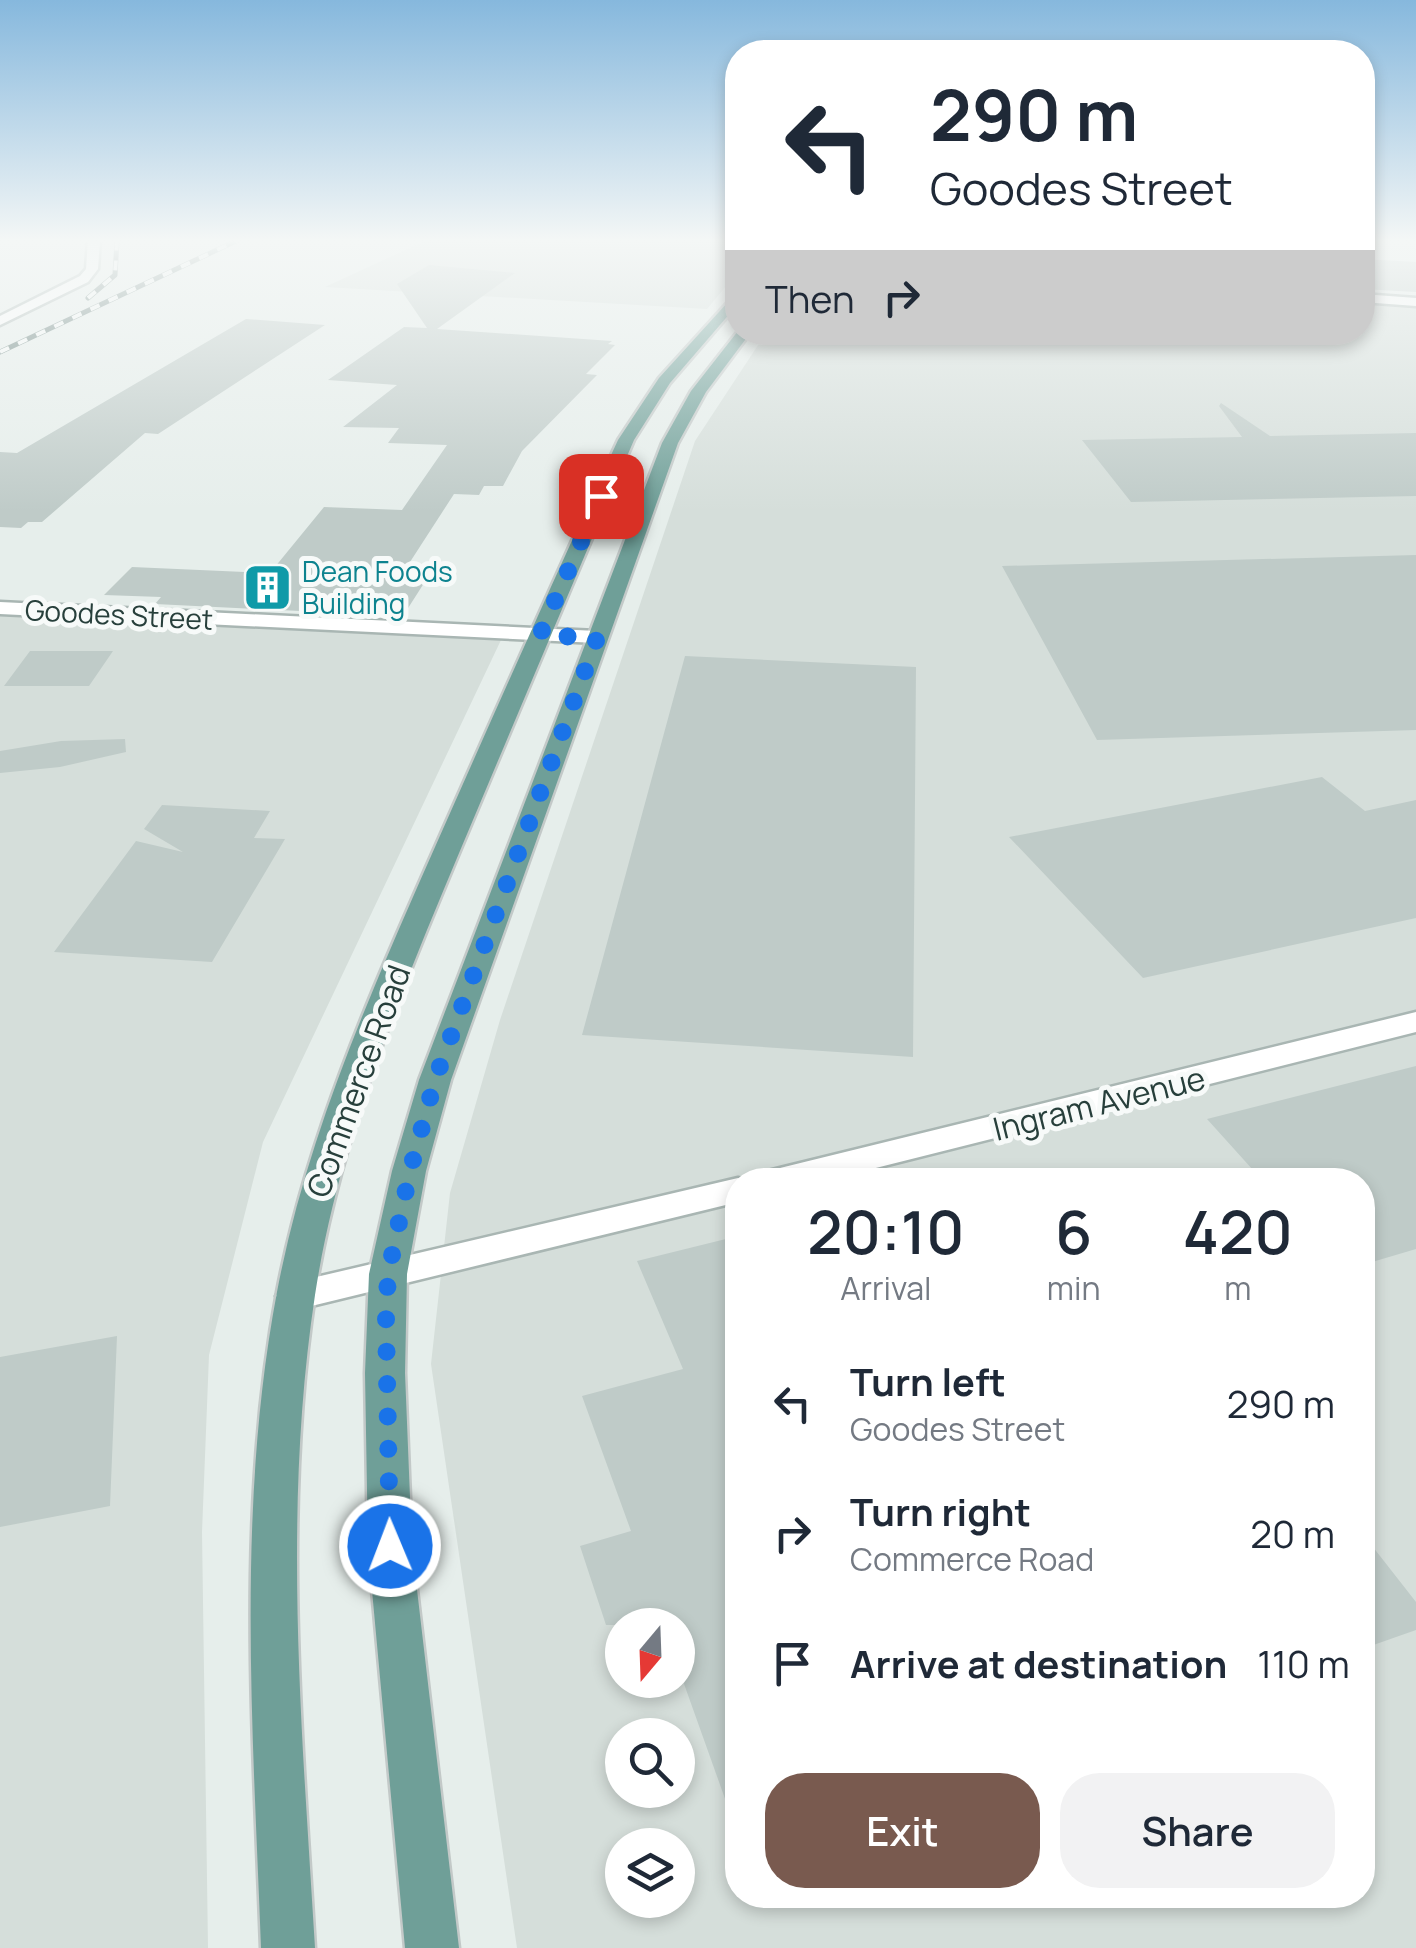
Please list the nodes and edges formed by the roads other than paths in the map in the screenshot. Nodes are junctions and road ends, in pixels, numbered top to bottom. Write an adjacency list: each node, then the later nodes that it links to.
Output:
1 (707, 331): 4 (main road, Commerce Road)
2 (734, 345): 5 (main road)
3 (0, 608): 4 (street, Goodes Street)
4 (540, 635): 5 (street, Goodes Street); 10 (main road, Commerce Road)
5 (597, 638): 9 (main road)
6 (1416, 1022): 7 (street, Ingram Avenue)
7 (828, 1168)
8 (725, 1193): 9 (street)
9 (388, 1274): 10 (street); 12 (main road)
10 (295, 1296): 11 (main road, Commerce Road)
11 (288, 1948)
12 (432, 1948)

